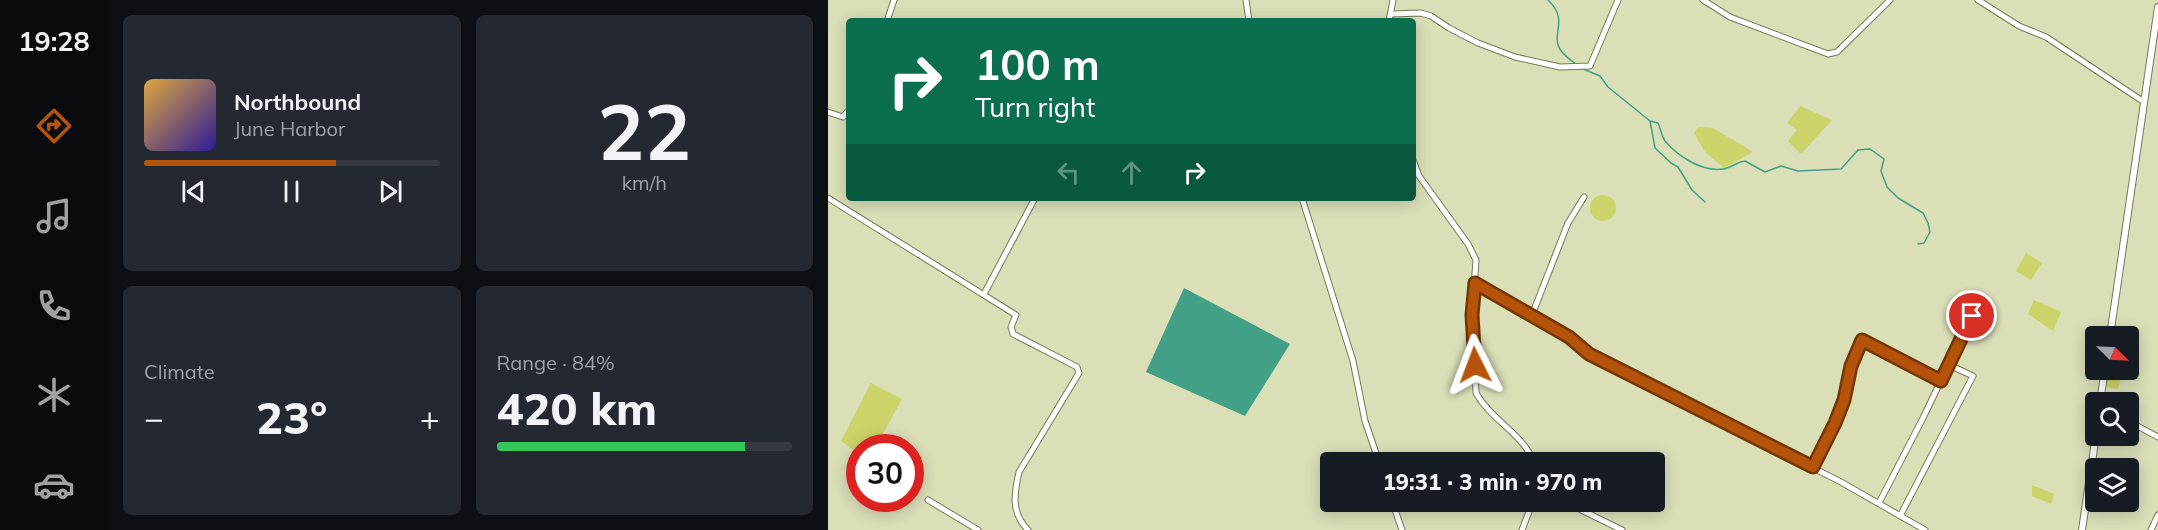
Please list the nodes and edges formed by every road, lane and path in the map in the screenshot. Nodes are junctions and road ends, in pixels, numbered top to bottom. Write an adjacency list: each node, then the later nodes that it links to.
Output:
1 (894, 0): 10 (street)
2 (1246, 0): 11 (street)
3 (1393, 0): 9 (street)
4 (1618, 0): 9 (street)
5 (1703, 0): 6 (street)
6 (1890, 0)
7 (1978, 0): 13 (street)
8 (2158, 8): 13 (street)
9 (1392, 14): 12 (street)
10 (888, 18)
11 (1249, 18)
12 (1390, 18)
13 (2144, 102): 25 (street)
14 (828, 112): 15 (street)
15 (846, 114)
16 (1416, 168): 21 (street)
17 (828, 198): 22 (street)
18 (1584, 198): 23 (street)
19 (1033, 201): 22 (street)
20 (1303, 201): 31 (street)
21 (1475, 283): 23 (street); 32 (street)
22 (984, 294): 42 (street)
23 (1532, 315): 33 (street)
24 (1972, 316): 26 (street)
25 (2111, 326)
26 (1949, 365): 27 (street); 40 (street)
27 (1941, 381): 33 (street); 35 (street)
28 (2139, 427): 29 (street)
29 (2158, 437)
30 (2094, 446): 47 (street)
31 (1376, 452)
32 (1530, 452)
33 (1813, 467): 35 (street)
34 (928, 500): 41 (street)
35 (1879, 503): 40 (street)
36 (1396, 512): 43 (street)
37 (1529, 512): 44 (street)
38 (1585, 512): 45 (street)
39 (2158, 515): 48 (street)
40 (1900, 516): 46 (street)
41 (978, 530)
42 (1028, 530)
43 (1402, 530)
44 (1522, 530)
45 (1622, 530)
46 (1925, 530)
47 (2082, 530)
48 (2151, 530)

